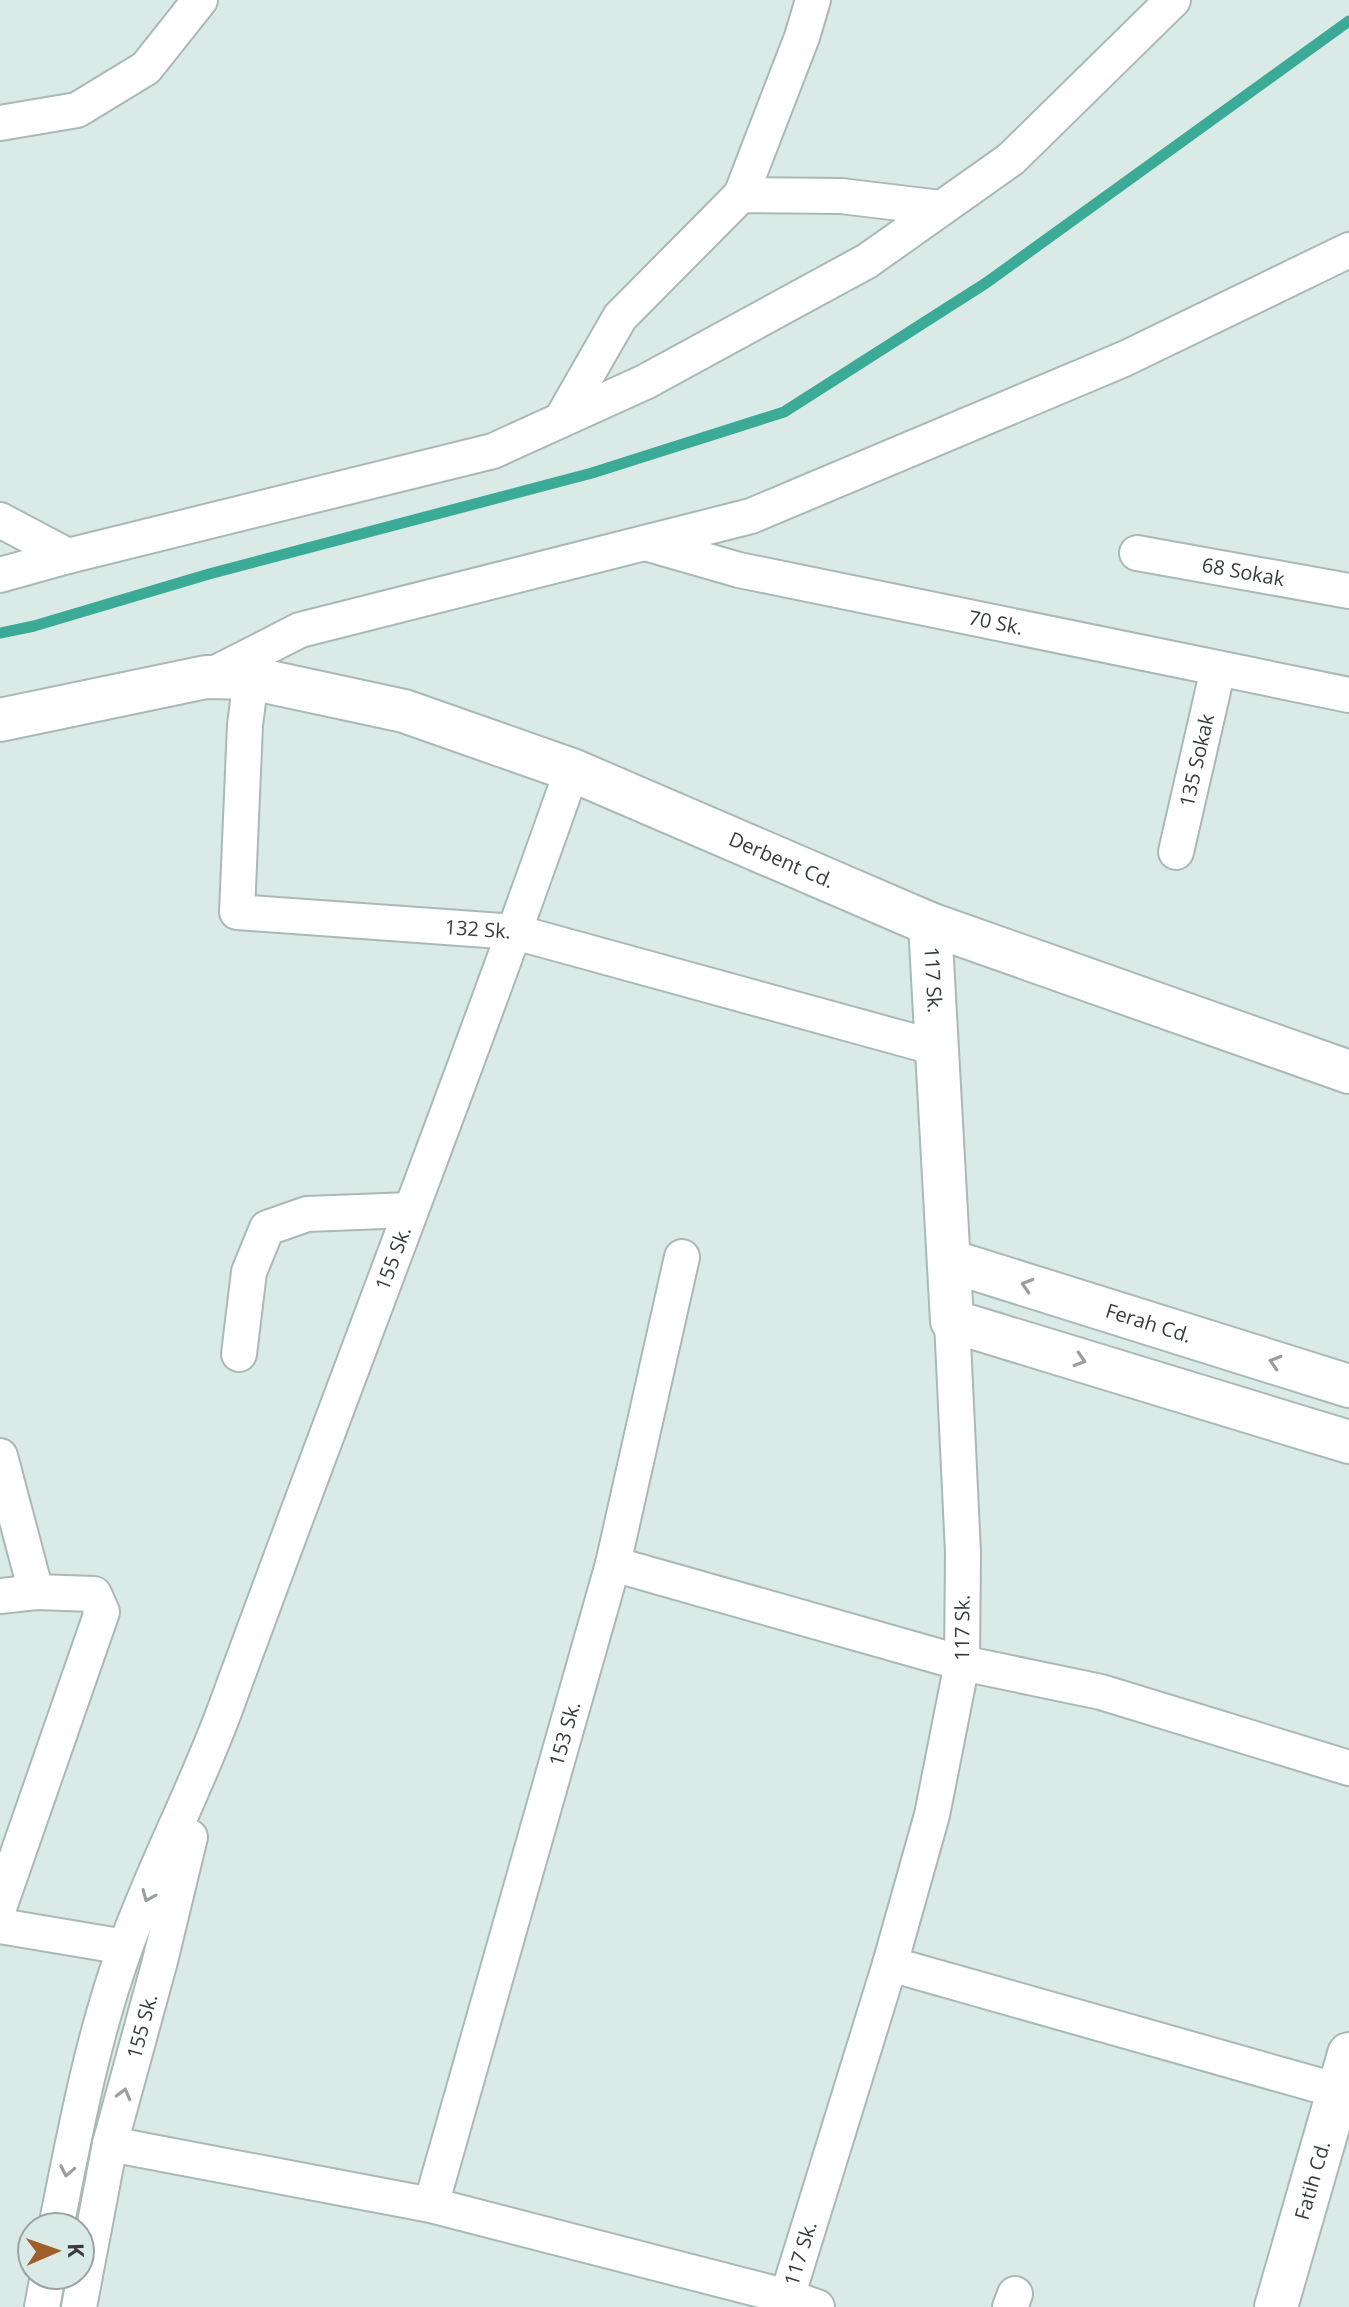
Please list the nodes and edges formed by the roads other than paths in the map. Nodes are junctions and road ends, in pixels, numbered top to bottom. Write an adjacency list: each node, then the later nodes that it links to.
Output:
1 (200, 0): 4 (street)
2 (813, 0): 5 (street)
3 (1173, 0): 6 (street)
4 (0, 123)
5 (741, 195): 6 (street); 8 (street)
6 (941, 208): 8 (street)
7 (1349, 250): 10 (street)
8 (561, 420): 12 (street)
9 (0, 520): 12 (street)
10 (644, 543): 15 (street, 70 Sk.); 16 (street)
11 (1137, 553): 14 (street, 68 Sokak)
12 (68, 556): 13 (street)
13 (0, 575)
14 (1349, 591)
15 (1218, 669): 18 (street, 70 Sk.); 21 (street, 135 Sokak)
16 (206, 677): 17 (street, Derbent Cd.); 19 (street, Derbent Cd.)
17 (251, 678): 20 (street, Derbent Cd.); 23 (street, 132 Sk.)
18 (1349, 695)
19 (0, 720)
20 (572, 770): 22 (street, Derbent Cd.); 23 (street, 155 Sk.)
21 (1176, 852)
22 (930, 924): 24 (street, 117 Sk.); 25 (street, Derbent Cd.)
23 (515, 932): 24 (street, 132 Sk.); 26 (street, 155 Sk.)
24 (937, 1048): 28 (street, 117 Sk.)
25 (1349, 1072)
26 (410, 1210): 30 (street); 38 (street, 155 Sk.)
27 (682, 1257): 34 (street, 153 Sk.)
28 (950, 1261): 29 (street, 117 Sk.); 31 (street, Ferah Cd., one-way to 28)
29 (952, 1321): 32 (street, one-way to 32); 37 (street, 117 Sk.)
30 (239, 1354)
31 (1349, 1386)
32 (1349, 1442)
33 (0, 1456): 35 (street)
34 (613, 1564): 37 (street); 46 (street, 153 Sk.)
35 (36, 1592): 36 (street); 40 (street)
36 (0, 1596)
37 (962, 1663): 39 (street); 43 (street, 117 Sk.)
38 (212, 1747): 42 (street, 155 Sk., one-way to 42); 45 (street, 155 Sk., one-way to 38)
39 (1349, 1768)
40 (0, 1905)
41 (0, 1926): 42 (street)
42 (125, 1947): 47 (street, 155 Sk., one-way to 47)
43 (890, 1964): 44 (street); 48 (street, 117 Sk.)
44 (1346, 2080): 50 (street, Fatih Cd.)
45 (110, 2144): 46 (street); 49 (street, 155 Sk.)
46 (431, 2205): 48 (street)
47 (59, 2211)
48 (796, 2304)
49 (79, 2307)
50 (1276, 2307)

